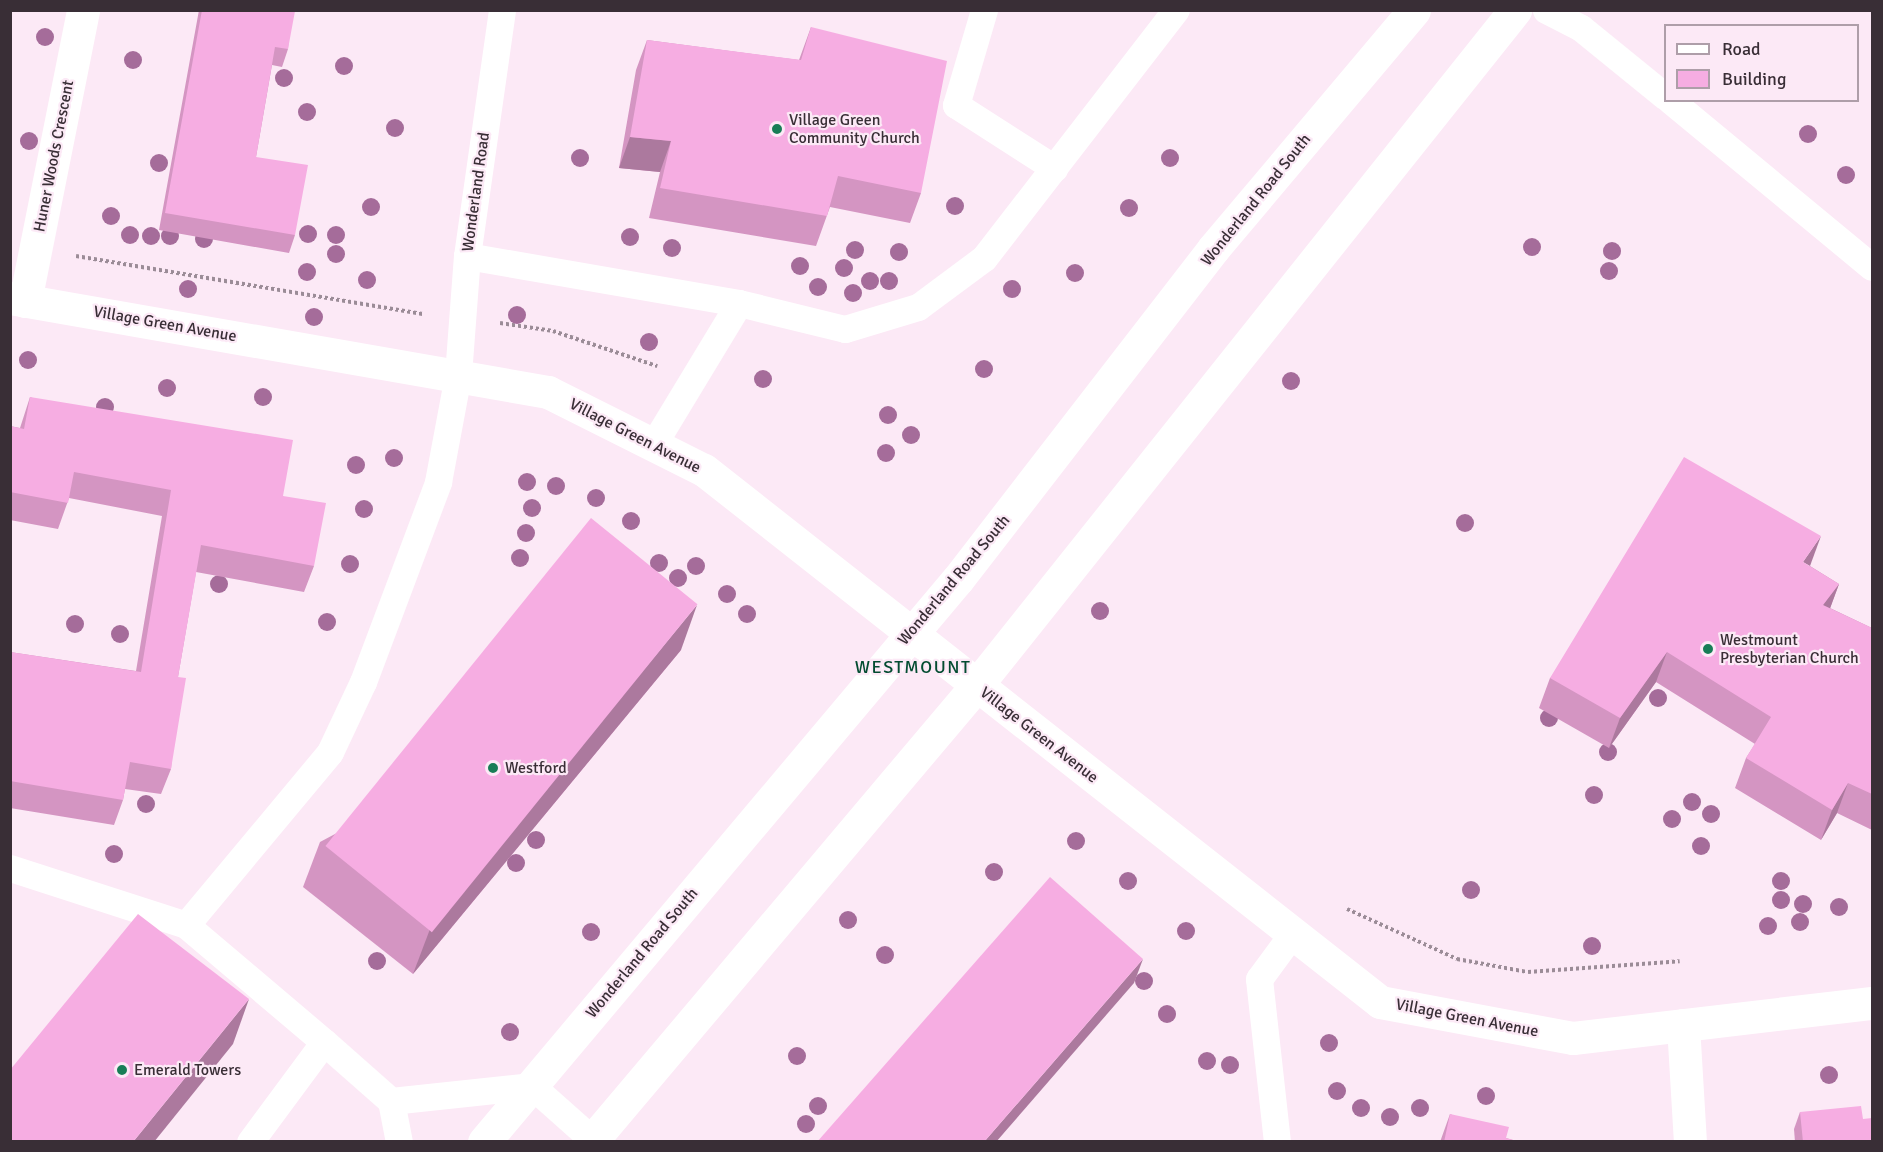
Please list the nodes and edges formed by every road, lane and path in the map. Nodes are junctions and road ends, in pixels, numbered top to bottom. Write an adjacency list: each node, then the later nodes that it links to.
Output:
1 (83, 10): 11 (main road, Huner Woods Crescent)
2 (502, 10): 12 (lane, Wonderland Road)
3 (984, 10): 10 (lane)
4 (1176, 10): 10 (lane)
5 (1414, 10): 20 (main road, Wonderland Road South)
6 (1515, 10): 21 (main road)
7 (1546, 10): 8 (lane)
8 (1664, 96)
9 (1672, 102): 13 (lane)
10 (1054, 168): 15 (lane)
11 (36, 249): 14 (main road, Huner Woods Crescent); 16 (path)
12 (467, 256): 15 (lane); 16 (lane, Wonderland Road)
13 (1872, 267)
14 (18, 299): 18 (main road, Village Green Avenue)
15 (739, 303): 19 (lane)
16 (462, 319): 17 (path); 18 (lane, Wonderland Road)
17 (659, 367)
18 (458, 375): 19 (main road, Village Green Avenue); 24 (lane, Wonderland Road)
19 (653, 445): 20 (main road, Village Green Avenue)
20 (910, 631): 21 (main road, Village Green Avenue); 30 (main road, Wonderland Road South)
21 (976, 686): 25 (main road, Village Green Avenue); 32 (main road)
22 (10, 868): 24 (lane)
23 (1347, 909): 26 (path)
24 (186, 925): 29 (lane)
25 (1292, 934): 28 (main road, Village Green Avenue); 36 (lane)
26 (1680, 961)
27 (1872, 1003): 28 (main road, Village Green Avenue)
28 (1683, 1025): 37 (main road)
29 (324, 1042): 31 (lane); 33 (lane)
30 (532, 1086): 31 (lane); 32 (lane); 35 (main road, Wonderland Road South)
31 (391, 1101): 34 (lane)
32 (593, 1141)
33 (250, 1142)
34 (399, 1142)
35 (484, 1142)
36 (1277, 1142)
37 (1690, 1142)

